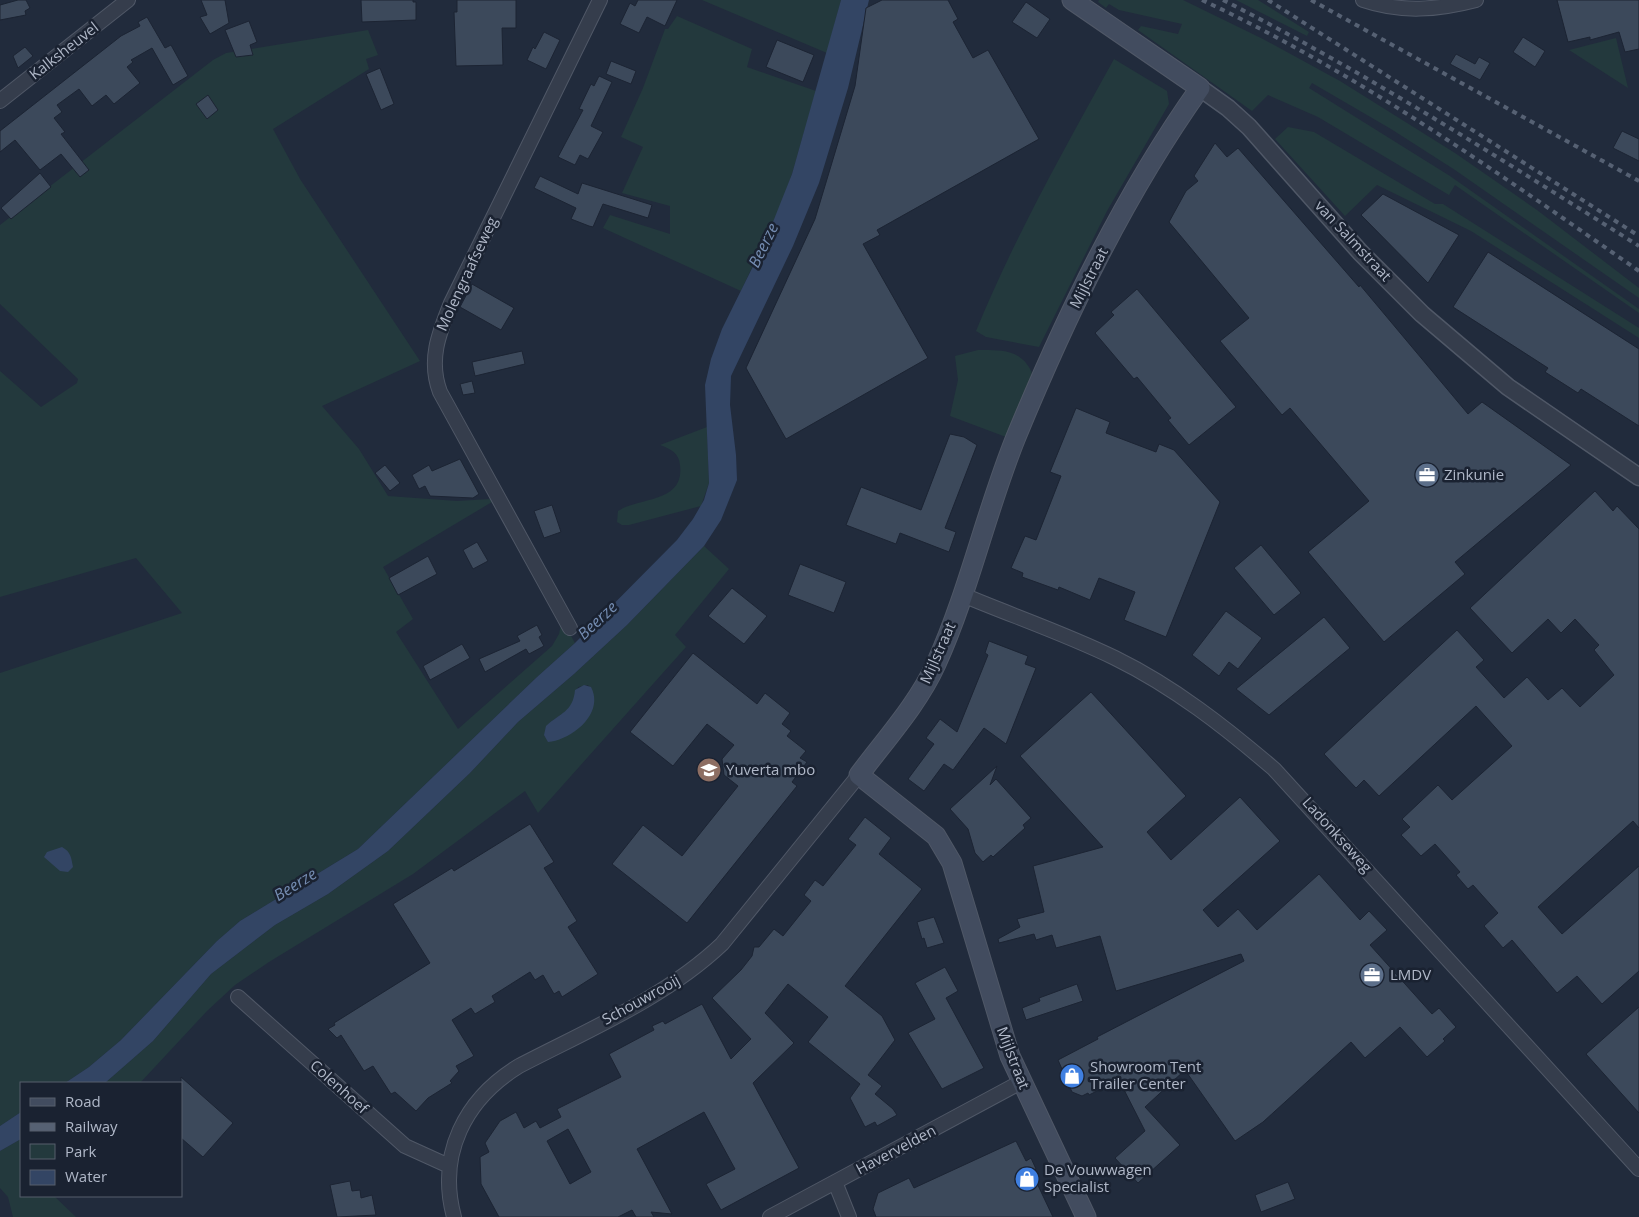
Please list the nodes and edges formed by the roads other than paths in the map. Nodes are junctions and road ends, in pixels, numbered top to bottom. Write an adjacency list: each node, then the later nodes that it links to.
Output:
1 (128, 0): 7 (street, Kalksheuvel)
2 (600, 0): 10 (street, Molengraafseweg)
3 (1072, 0): 6 (main road, van Salmstraat)
4 (1363, 0): 5 (street)
5 (1476, 0)
6 (1200, 88): 8 (street, van Salmstraat); 9 (main road, Mijlstraat)
7 (0, 101)
8 (1639, 477)
9 (963, 595): 11 (main road, Mijlstraat); 15 (street, Ladonkseweg)
10 (570, 628)
11 (859, 775): 13 (main road, Mijlstraat); 14 (street, Schouwrooij)
12 (238, 997): 14 (street, Colenhoef)
13 (1021, 1082): 16 (street, Havervelden); 20 (main road, Mijlstraat)
14 (448, 1166): 17 (street, Schouwrooij)
15 (1639, 1169)
16 (835, 1182): 18 (street, Havervelden); 19 (street)
17 (454, 1217)
18 (770, 1217)
19 (849, 1217)
20 (1086, 1217)

